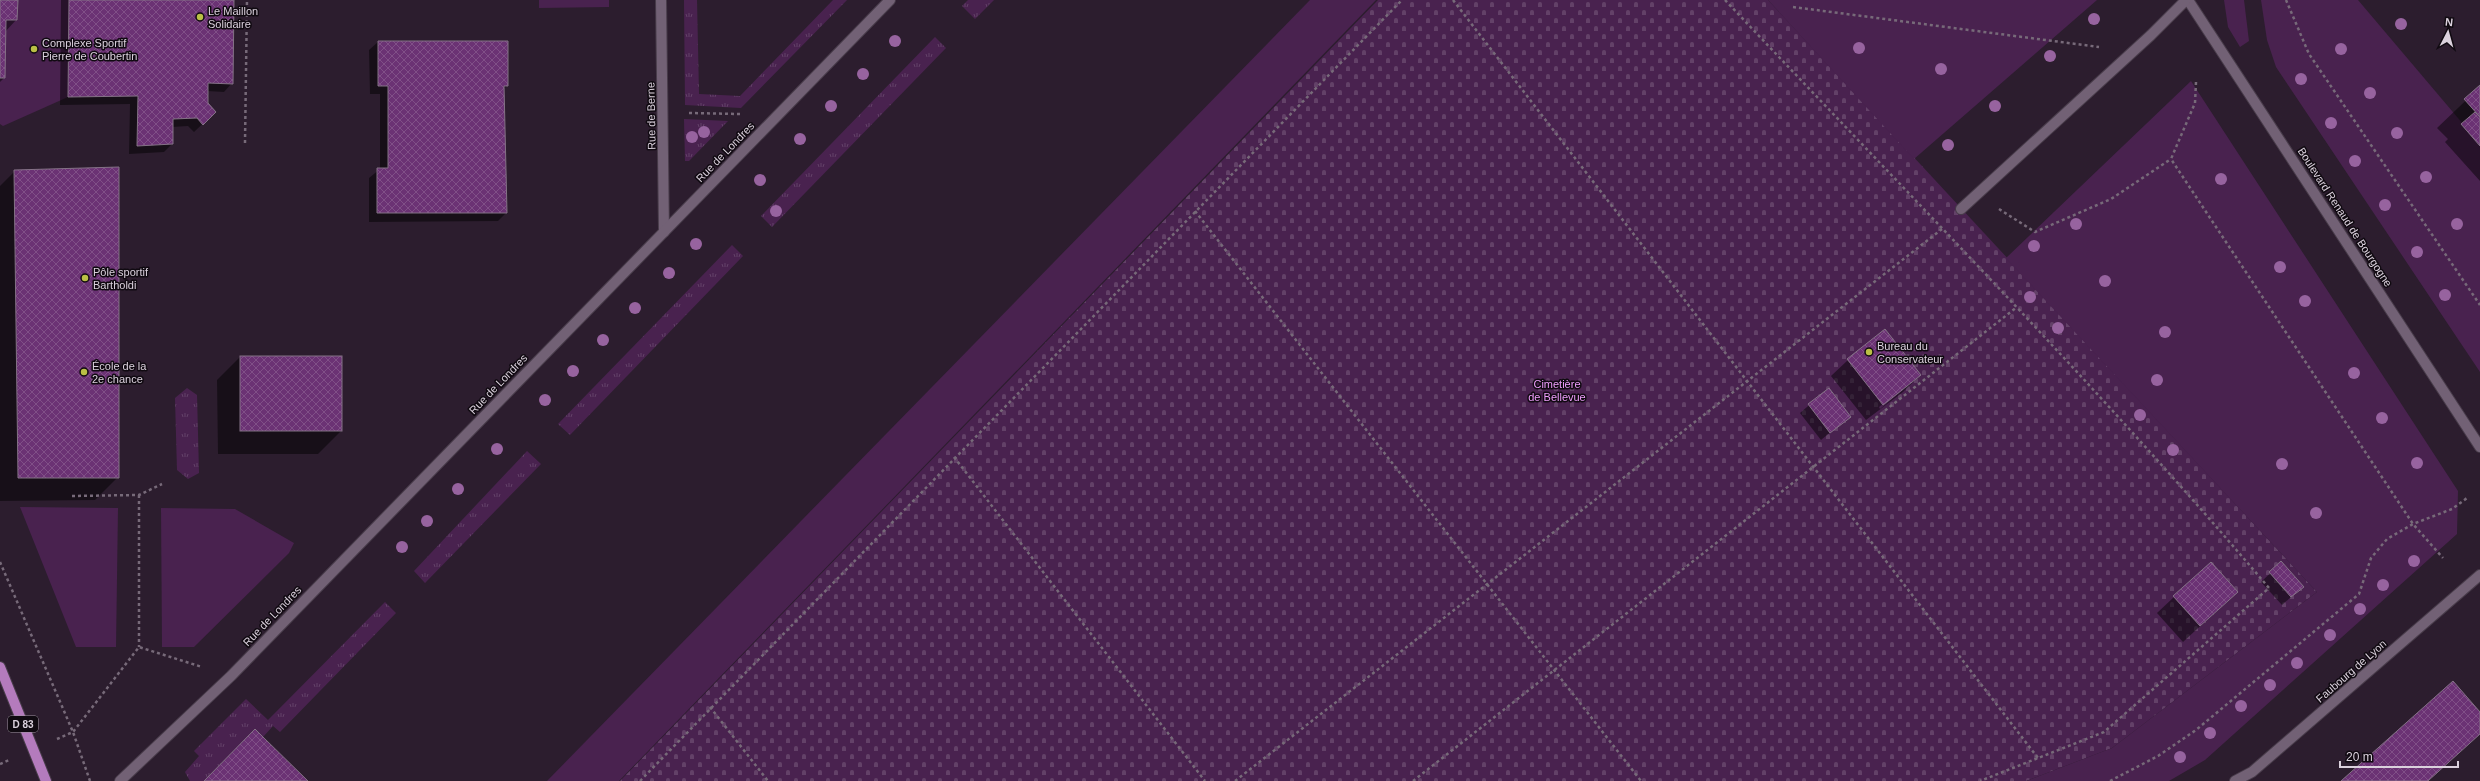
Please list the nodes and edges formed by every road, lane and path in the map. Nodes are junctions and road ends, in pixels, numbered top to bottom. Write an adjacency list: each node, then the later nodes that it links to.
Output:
1 (247, 0): 14 (path)
2 (661, 0): 12 (street, Rue de Berne)
3 (890, 0): 13 (street, Rue de Londres)
4 (1402, 0): 18 (path)
5 (1453, 0): 23 (path)
6 (1725, 0): 19 (path)
7 (2187, 0): 10 (street); 24 (street, Boulevard Renaud de Bourgogne)
8 (2286, 0): 21 (path)
9 (1793, 7): 10 (path)
10 (2133, 51): 16 (street)
11 (2196, 82): 15 (path)
12 (663, 112): 13 (path); 20 (street, Rue de Berne)
13 (778, 115): 20 (street, Rue de Londres)
14 (245, 143)
15 (2171, 159): 16 (path); 31 (path)
16 (1977, 195): 17 (street)
17 (1961, 209): 19 (path)
18 (1195, 211): 25 (path); 35 (path)
19 (1941, 230): 22 (path); 23 (path)
20 (664, 232): 39 (street, Rue de Londres)
21 (2480, 305)
22 (2017, 307): 26 (path); 43 (path)
23 (1747, 382): 26 (path); 35 (path)
24 (2480, 447)
25 (954, 457): 40 (path); 50 (path)
26 (1813, 467): 38 (path); 43 (path)
27 (162, 484): 28 (path)
28 (139, 495): 29 (path); 36 (path)
29 (72, 496)
30 (2467, 498): 31 (path)
31 (2414, 524): 32 (path); 55 (path)
32 (2443, 558)
33 (0, 562): 41 (path)
34 (2480, 575): 56 (street, Faubourg de Lyon)
35 (1487, 584): 38 (path); 51 (path)
36 (139, 647): 39 (path); 41 (path)
37 (0, 667): 42 (main road, D 83)
38 (1554, 670): 52 (path); 53 (path)
39 (231, 676): 47 (street, Rue de Londres)
40 (710, 707): 48 (path); 49 (path)
41 (73, 732): 42 (path); 46 (path)
42 (34, 750): 44 (path); 45 (main road, D 83)
43 (2038, 758): 54 (path)
44 (0, 764)
45 (46, 781)
46 (90, 781)
47 (120, 781)
48 (640, 781)
49 (768, 781)
50 (1205, 781)
51 (1235, 781)
52 (1413, 781)
53 (1641, 781)
54 (1980, 781)
55 (2110, 781)
56 (2235, 781)

